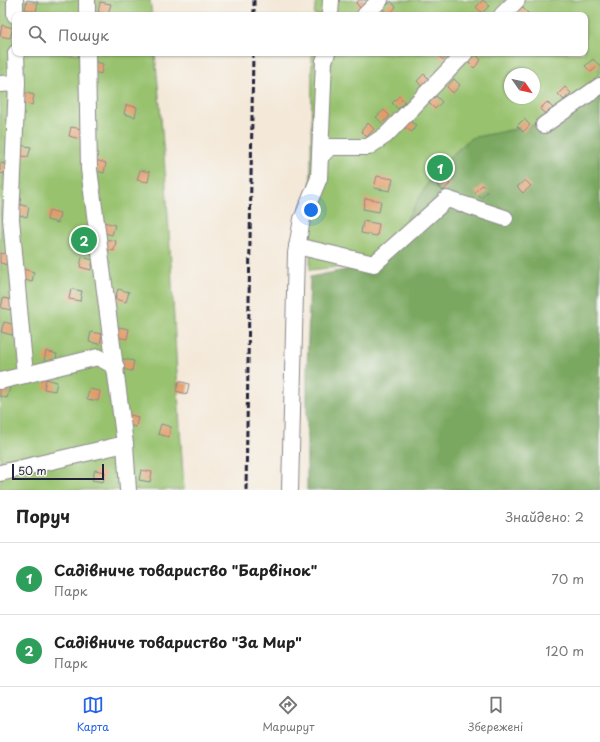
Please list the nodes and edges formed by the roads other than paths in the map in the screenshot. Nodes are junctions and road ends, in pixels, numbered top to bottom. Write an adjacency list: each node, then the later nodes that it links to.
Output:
1 (15, 0): 6 (street)
2 (86, 0): 7 (street)
3 (331, 0): 8 (street)
4 (380, 0): 9 (street)
5 (517, 0): 10 (street)
6 (15, 12)
7 (87, 12)
8 (330, 12)
9 (368, 12)
10 (505, 12)
11 (16, 56): 15 (street)
12 (87, 56): 23 (street)
13 (326, 56): 19 (street)
14 (462, 56): 19 (street)
15 (16, 83): 16 (street); 21 (street)
16 (0, 84)
17 (600, 86): 18 (street)
18 (544, 126)
19 (320, 157): 22 (street)
20 (505, 218): 22 (street)
21 (6, 239): 24 (street)
22 (297, 246): 29 (street)
23 (116, 367): 24 (street); 26 (street)
24 (25, 375): 25 (street)
25 (0, 381)
26 (125, 444): 27 (street); 28 (street)
27 (0, 473)
28 (128, 490)
29 (290, 490)

